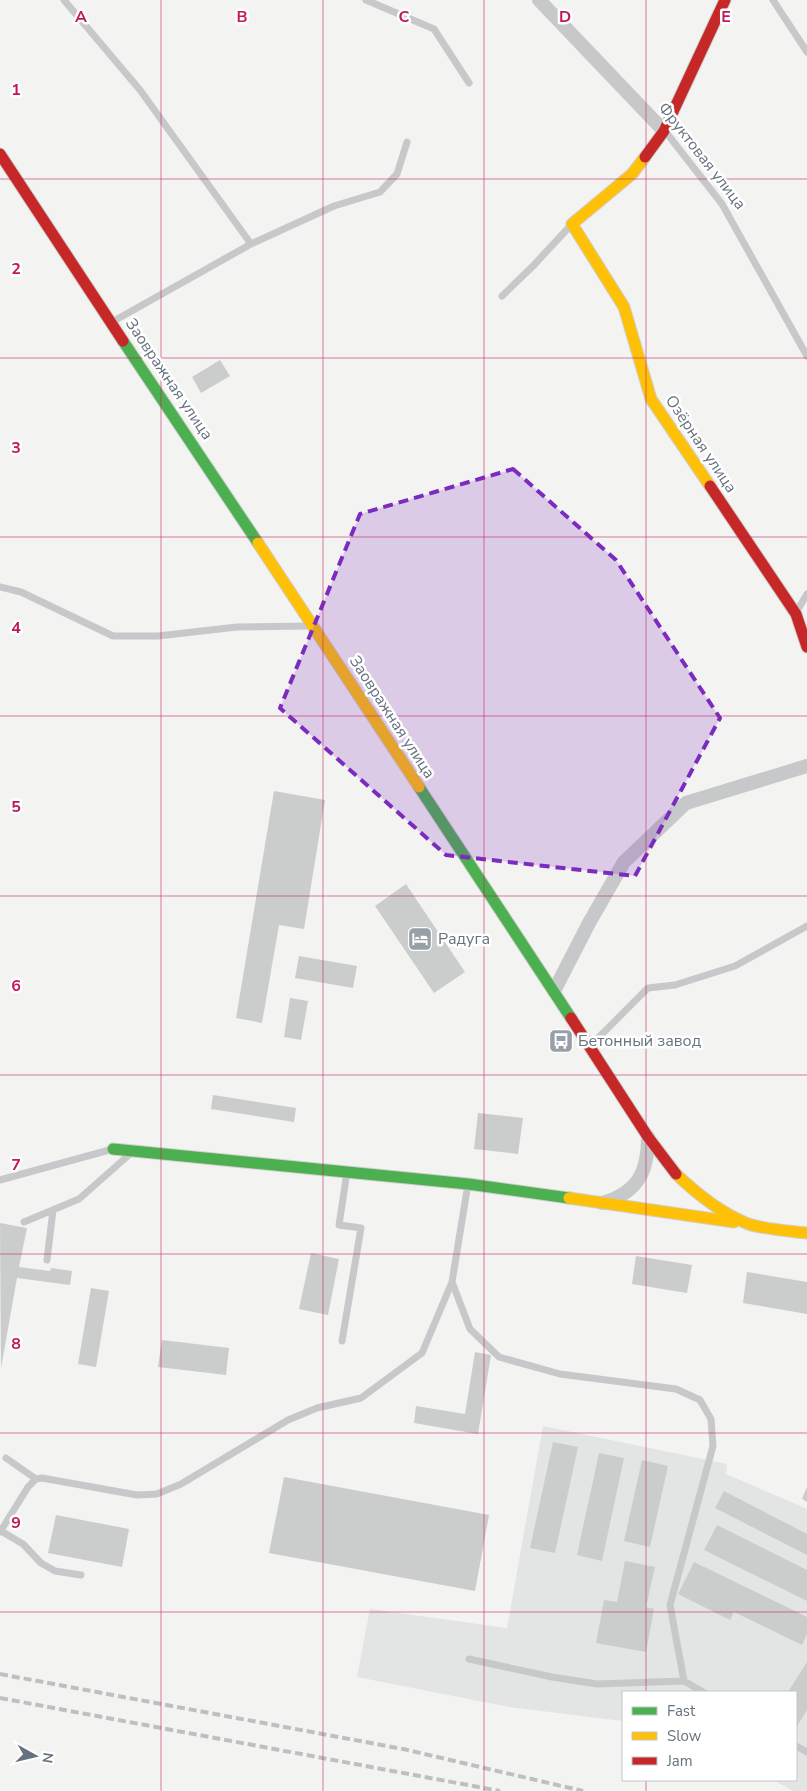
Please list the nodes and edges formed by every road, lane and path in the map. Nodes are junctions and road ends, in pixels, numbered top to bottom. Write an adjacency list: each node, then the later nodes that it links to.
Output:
1 (64, 0): 12 (lane)
2 (366, 0): 7 (lane)
3 (539, 0): 8 (street, Фруктовая улица)
4 (725, 0): 8 (street)
5 (773, 0): 6 (lane)
6 (807, 52)
7 (469, 83)
8 (664, 131): 11 (street); 15 (lane, Фруктовая улица)
9 (407, 142): 12 (lane)
10 (0, 154): 14 (street, Заовражная улица)
11 (572, 224): 13 (lane); 18 (street, Озёрная улица)
12 (251, 244): 14 (lane)
13 (502, 296)
14 (112, 322): 19 (street, Заовражная улица)
15 (807, 356)
16 (0, 586): 19 (lane)
17 (807, 594): 18 (lane)
18 (796, 614): 20 (street, Озёрная улица)
19 (313, 626): 23 (street, Заовражная улица)
20 (807, 647)
21 (807, 766): 23 (street)
22 (807, 926): 24 (lane)
23 (554, 991): 24 (street, Заовражная улица)
24 (590, 1046): 25 (street, Заовражная улица)
25 (648, 1138): 31 (street); 34 (street, Заовражная улица)
26 (113, 1149): 27 (street); 29 (lane)
27 (134, 1151): 28 (street); 32 (lane)
28 (347, 1172): 30 (street); 38 (lane)
29 (0, 1180)
30 (468, 1184): 31 (street); 37 (lane)
31 (601, 1203): 34 (street)
32 (53, 1210): 33 (lane); 36 (lane)
33 (24, 1222)
34 (747, 1224): 35 (street, Заовражная улица)
35 (807, 1233)
36 (47, 1260)
37 (452, 1282): 40 (lane); 44 (lane)
38 (342, 1341)
39 (6, 1458): 40 (lane)
40 (36, 1479): 41 (lane)
41 (0, 1532): 42 (lane)
42 (81, 1575)
43 (469, 1659): 44 (lane)
44 (684, 1681): 45 (lane)
45 (700, 1691)

